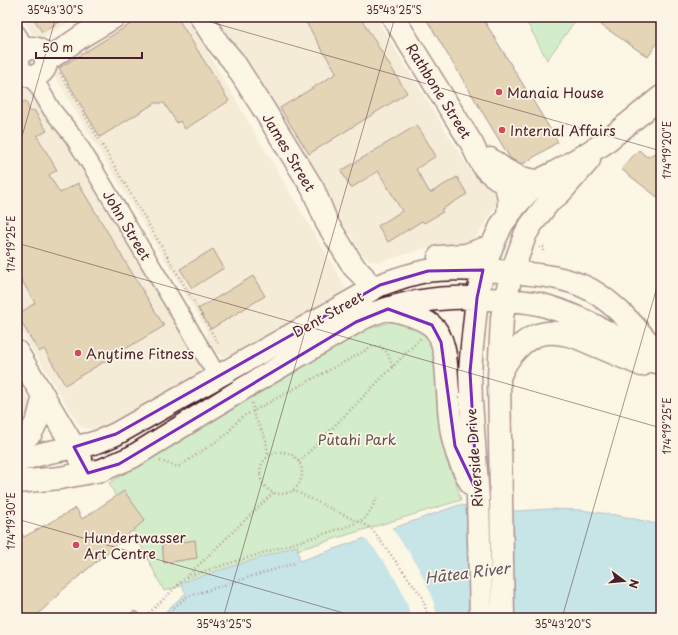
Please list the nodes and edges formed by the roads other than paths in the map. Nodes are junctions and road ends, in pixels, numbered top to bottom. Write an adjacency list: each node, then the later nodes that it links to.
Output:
1 (94, 17): 5 (main road)
2 (114, 17): 5 (main road)
3 (201, 17): 14 (main road, James Street)
4 (393, 17): 7 (main road, Rathbone Street)
5 (30, 61): 22 (street, John Street)
6 (661, 97): 8 (main road)
7 (472, 144): 9 (main road, Rathbone Street); 10 (main road, Rathbone Street)
8 (603, 144): 9 (main road); 13 (main road)
9 (539, 182): 10 (main road)
10 (508, 215): 11 (main road)
11 (492, 246): 12 (main road); 14 (main road)
12 (483, 270): 13 (main road, Dent Street); 14 (main road, Dent Street); 15 (main road, Riverside Drive)
13 (512, 272): 16 (main road, Riverside Drive); 19 (main road, Dent Street)
14 (371, 290): 22 (main road, Dent Street)
15 (477, 298): 16 (main road, Dent Street); 17 (main road, Dent Street); 30 (main road, Riverside Drive)
16 (505, 300): 20 (main road, Dent Street); 23 (main road, Riverside Drive)
17 (388, 309): 28 (main road, Dent Street); 30 (main road)
18 (17, 352): 24 (main road)
19 (661, 356)
20 (661, 365)
21 (661, 372): 23 (main road)
22 (218, 376): 26 (main road, Dent Street)
23 (499, 378): 32 (main road, Riverside Drive)
24 (44, 396): 25 (main road); 26 (main road)
25 (17, 445)
26 (74, 447): 27 (main road, Dent Street); 28 (main road)
27 (17, 461)
28 (88, 473): 29 (main road, Dent Street)
29 (17, 482)
30 (477, 496): 31 (main road, Riverside Drive)
31 (481, 618)
32 (503, 618)

